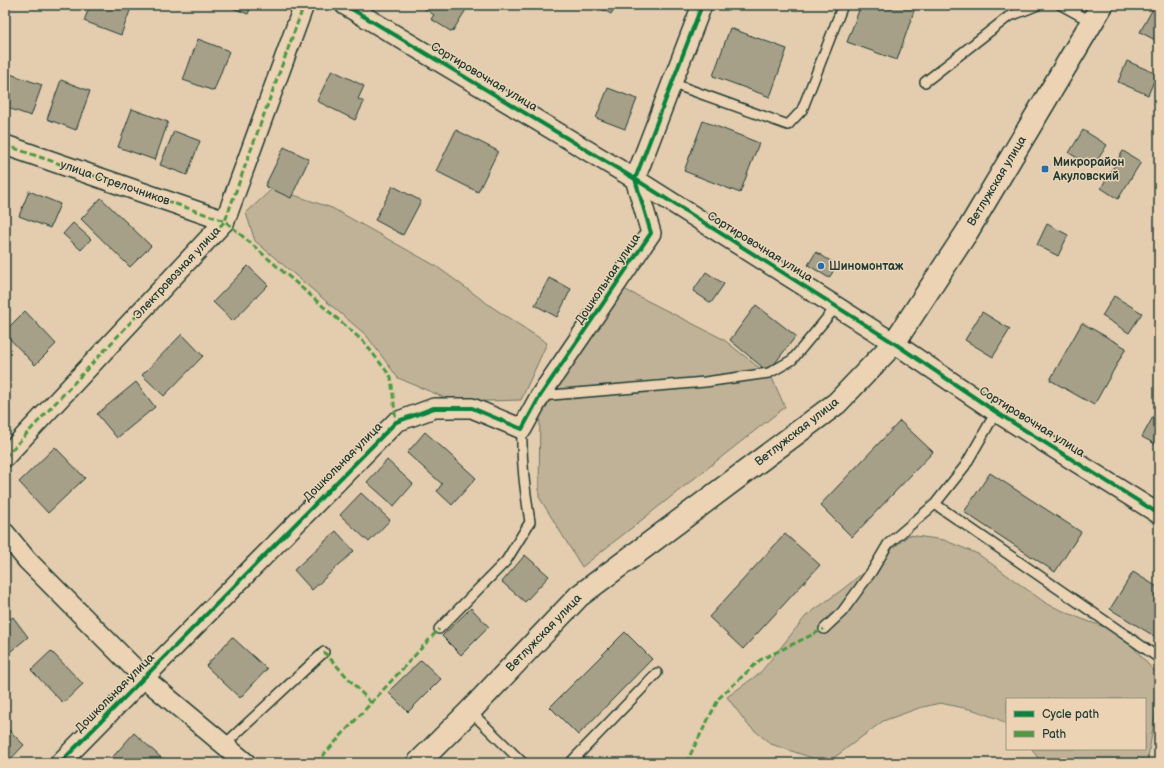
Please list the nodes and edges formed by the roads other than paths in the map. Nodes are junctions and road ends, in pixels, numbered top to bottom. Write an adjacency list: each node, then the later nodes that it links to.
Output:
1 (304, 5): 12 (street, Электровозная улица)
2 (345, 5): 11 (street, Сортировочная улица)
3 (702, 5): 8 (street)
4 (843, 5): 8 (lane)
5 (1038, 5): 9 (lane)
6 (1061, 5): 7 (lane)
7 (1097, 14): 14 (main road, Ветлужская улица)
8 (672, 82): 11 (street)
9 (925, 82)
10 (5, 145): 12 (street, улица Стрелочников)
11 (635, 179): 13 (street, Сортировочная улица); 15 (street, Дошкольная улица)
12 (225, 222): 18 (street, Электровозная улица)
13 (836, 307): 14 (street, Сортировочная улица); 15 (lane)
14 (894, 343): 16 (street, Сортировочная улица); 28 (main road, Ветлужская улица)
15 (540, 396): 17 (street, Дошкольная улица)
16 (996, 412): 19 (lane); 20 (street, Сортировочная улица)
17 (522, 429): 22 (lane); 27 (street, Дошкольная улица)
18 (5, 457)
19 (935, 504): 23 (lane); 25 (lane)
20 (1159, 514)
21 (5, 533): 27 (street)
22 (439, 629)
23 (824, 629)
24 (324, 652): 29 (lane)
25 (1159, 658)
26 (657, 673): 34 (lane)
27 (144, 678): 29 (street); 30 (street, Дошкольная улица)
28 (470, 711): 32 (main road, Ветлужская улица); 33 (lane)
29 (224, 745): 31 (street)
30 (60, 763)
31 (246, 763)
32 (418, 763)
33 (523, 763)
34 (570, 763)

